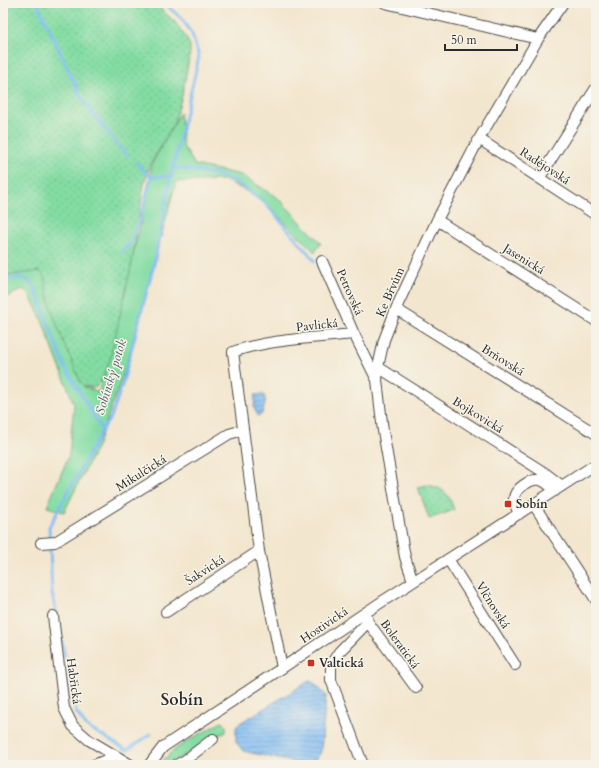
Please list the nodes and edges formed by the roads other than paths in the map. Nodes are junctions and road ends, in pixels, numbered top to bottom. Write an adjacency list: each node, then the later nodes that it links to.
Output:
1 (384, 3): 3 (street)
2 (563, 3): 3 (street, Ke Břvům)
3 (538, 40): 5 (street, Ke Břvům)
4 (596, 88): 6 (street)
5 (479, 139): 6 (street, Radějovská); 8 (street, Ke Břvům)
6 (540, 177): 7 (street, Radějovská)
7 (596, 215)
8 (437, 220): 10 (street, Ke Břvům); 11 (street, Jasenická)
9 (322, 261): 12 (street, Petrovská)
10 (396, 309): 13 (street, Ke Břvům); 16 (street, Brňovská)
11 (596, 321)
12 (354, 334): 14 (street, Pavlická); 15 (street, Pavlická)
13 (378, 367): 14 (street, Ke Břvům); 18 (street, Bojkovická)
14 (377, 380): 24 (street, Ke Břvům)
15 (244, 430): 21 (street, Mikulčická); 22 (street)
16 (596, 434)
17 (596, 464): 18 (street, Hostivická)
18 (559, 488): 19 (street, Hostivická); 20 (street)
19 (534, 505): 20 (street, Hostivická); 25 (street)
20 (519, 514): 23 (street, Hostivická)
21 (41, 543)
22 (260, 551): 26 (street, Šakvická); 30 (street)
23 (448, 559): 24 (street, Hostivická); 29 (street, Vlčnovská)
24 (413, 581): 28 (street, Hostivická)
25 (596, 600)
26 (166, 612)
27 (53, 616): 33 (street, Habřická)
28 (367, 618): 30 (street, Hostivická); 31 (street, Boleratická); 38 (street, Hostivická)
29 (515, 665)
30 (282, 668): 36 (street, Hostivická)
31 (416, 688)
32 (213, 738): 37 (street)
33 (115, 756): 34 (street); 35 (street, Habřická)
34 (94, 765)
35 (131, 765)
36 (149, 765)
37 (176, 765)
38 (363, 765)

